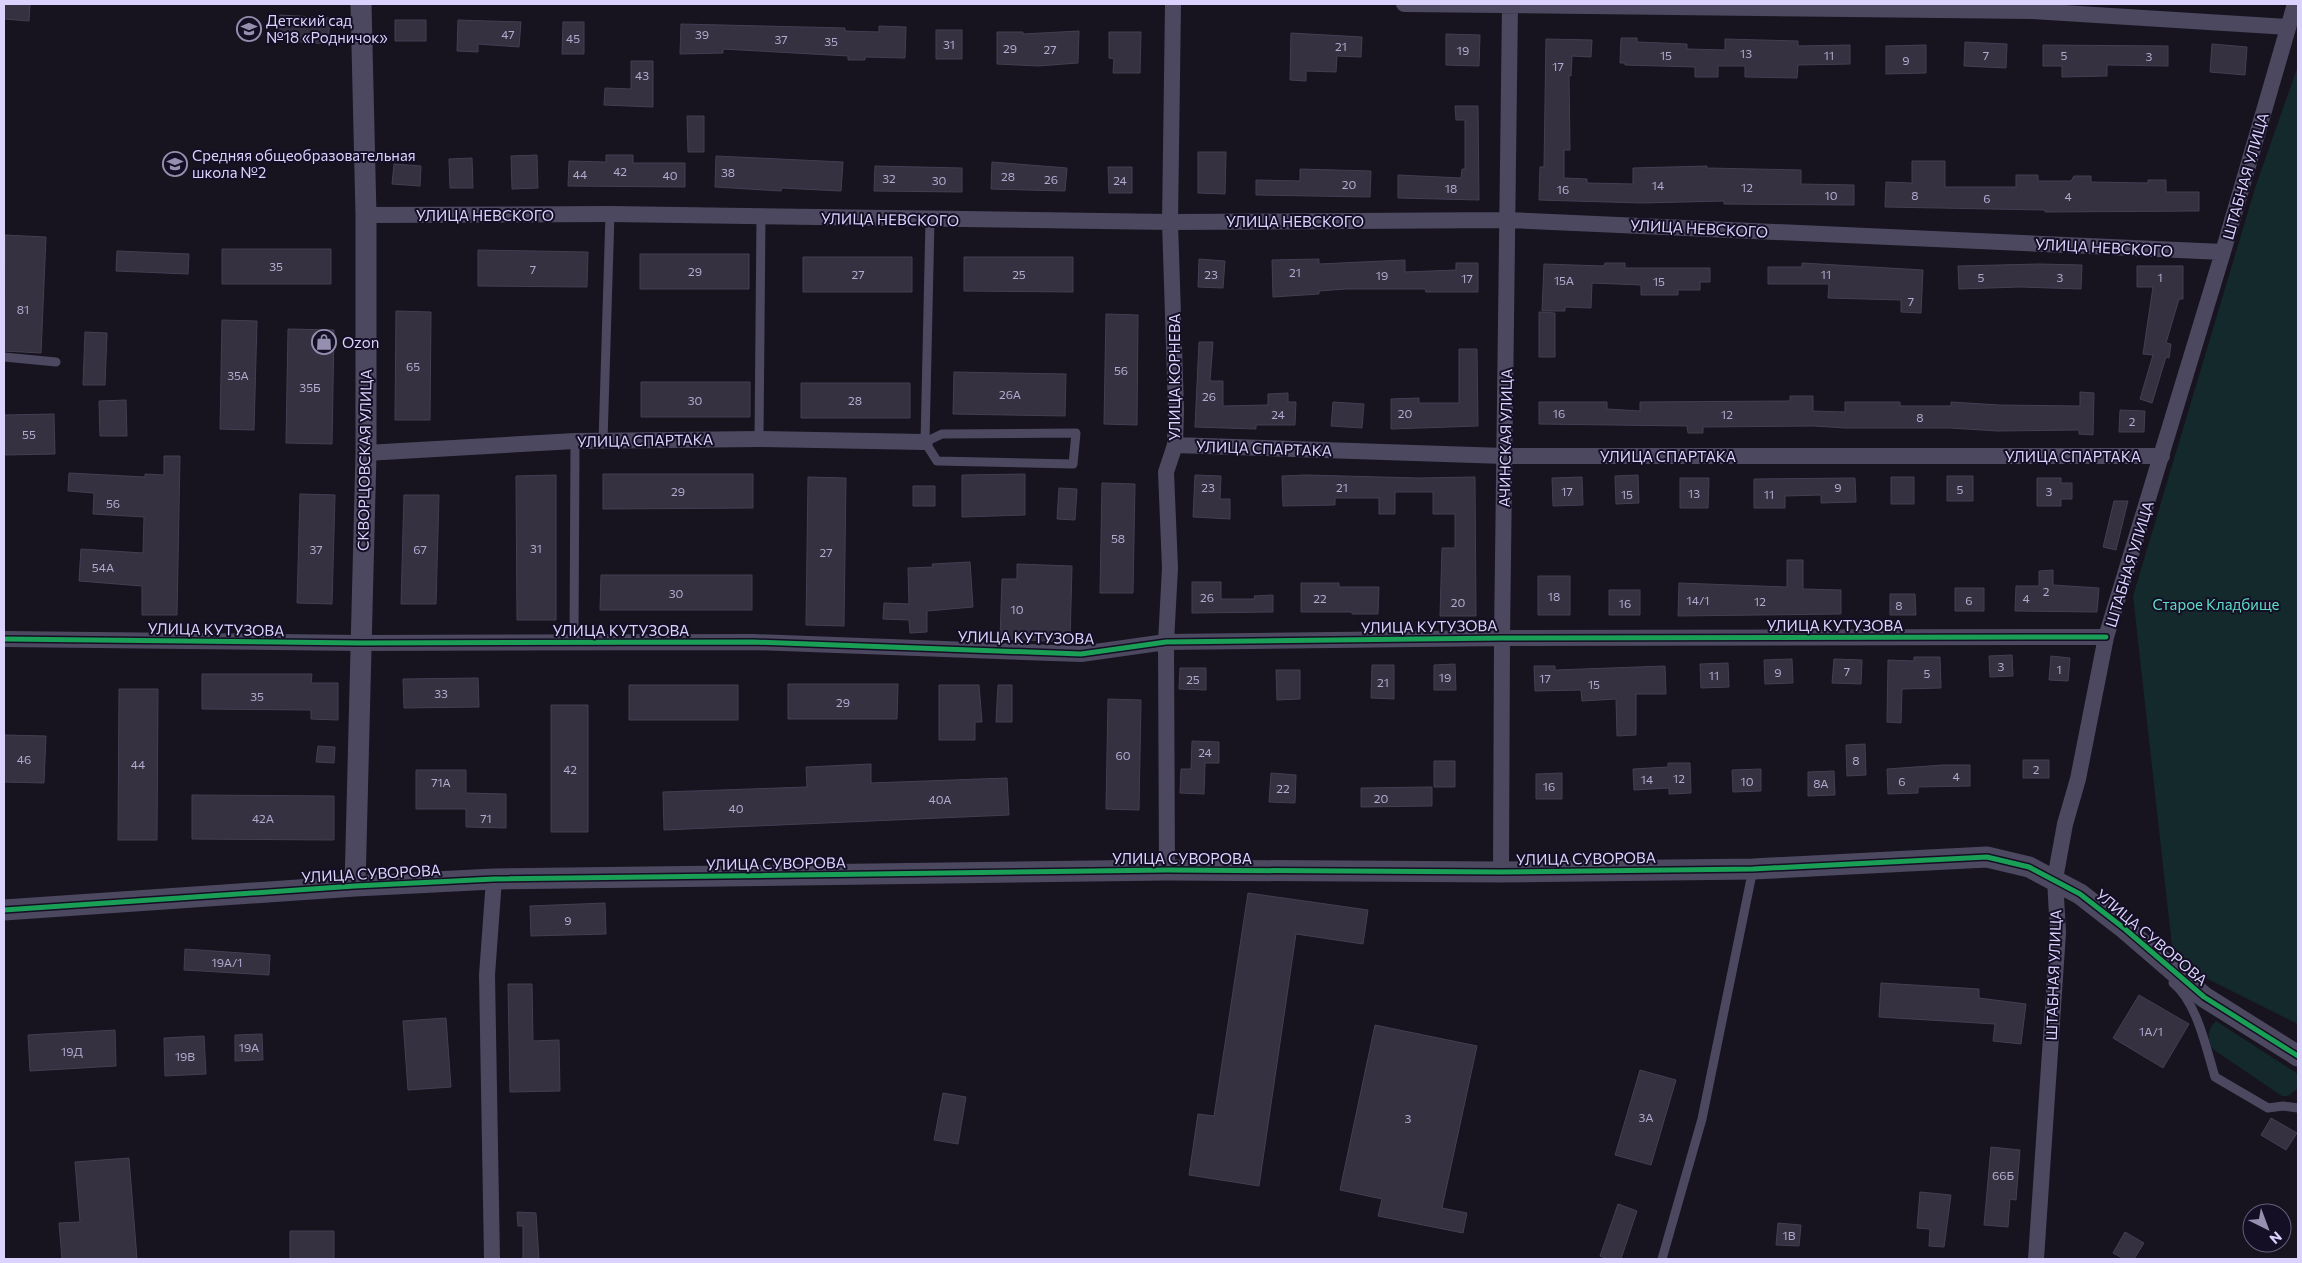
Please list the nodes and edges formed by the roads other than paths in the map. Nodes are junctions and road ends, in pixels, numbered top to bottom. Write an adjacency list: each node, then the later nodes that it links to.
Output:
1 (360, 4): 8 (street, СКВОРЦОВСКАЯ УЛИЦА)
2 (1173, 4): 12 (street, УЛИЦА КОРНЕВА)
3 (1404, 4): 5 (street)
4 (2295, 4): 6 (street, ШТАБНАЯ УЛИЦА)
5 (1510, 5): 6 (street); 11 (street, АЧИНСКАЯ УЛИЦА)
6 (2288, 27): 13 (street, ШТАБНАЯ УЛИЦА)
7 (610, 214): 8 (street, УЛИЦА НЕВСКОГО); 9 (street, УЛИЦА НЕВСКОГО); 18 (lane)
8 (366, 215): 21 (street, СКВОРЦОВСКАЯ УЛИЦА)
9 (761, 216): 10 (street, УЛИЦА НЕВСКОГО); 16 (lane)
10 (930, 220): 12 (street, УЛИЦА НЕВСКОГО); 19 (lane)
11 (1507, 220): 12 (street, УЛИЦА НЕВСКОГО); 13 (street, УЛИЦА НЕВСКОГО); 22 (street, АЧИНСКАЯ УЛИЦА)
12 (1170, 222): 20 (street, УЛИЦА КОРНЕВА)
13 (2223, 252): 23 (street, ШТАБНАЯ УЛИЦА)
14 (4, 357): 15 (lane)
15 (56, 362)
16 (759, 439): 18 (street, УЛИЦА СПАРТАКА); 19 (street, УЛИЦА СПАРТАКА)
17 (575, 441): 18 (street, УЛИЦА СПАРТАКА); 21 (street, УЛИЦА СПАРТАКА); 29 (lane)
18 (603, 441)
19 (925, 442): 19 (lane)
20 (1175, 445): 22 (street, УЛИЦА СПАРТАКА); 27 (street, УЛИЦА КОРНЕВА)
21 (366, 453): 28 (street, СКВОРЦОВСКАЯ УЛИЦА)
22 (1505, 456): 23 (street, УЛИЦА СПАРТАКА); 25 (street, АЧИНСКАЯ УЛИЦА)
23 (2162, 456): 24 (street, ШТАБНАЯ УЛИЦА)
24 (2106, 637): 25 (street, УЛИЦА КУТУЗОВА); 34 (street, ШТАБНАЯ УЛИЦА)
25 (1502, 638): 27 (street, УЛИЦА КУТУЗОВА); 32 (street, АЧИНСКАЯ УЛИЦА)
26 (4, 639): 28 (street, УЛИЦА КУТУЗОВА)
27 (1166, 642): 29 (street, УЛИЦА КУТУЗОВА); 31 (street, УЛИЦА КОРНЕВА)
28 (360, 643): 29 (street, УЛИЦА КУТУЗОВА); 35 (street, СКВОРЦОВСКАЯ УЛИЦА)
29 (574, 643)
30 (1753, 868): 32 (street, УЛИЦА СУВОРОВА); 34 (street, УЛИЦА СУВОРОВА); 41 (lane)
31 (1167, 870): 32 (street, УЛИЦА СУВОРОВА); 33 (street, УЛИЦА СУВОРОВА)
32 (1501, 872)
33 (494, 879): 35 (street, УЛИЦА СУВОРОВА); 40 (street)
34 (2055, 879): 37 (street, УЛИЦА СУВОРОВА); 42 (street, ШТАБНАЯ УЛИЦА)
35 (354, 886): 36 (street, УЛИЦА СУВОРОВА)
36 (4, 910)
37 (2157, 956): 38 (street, УЛИЦА СУВОРОВА); 39 (lane)
38 (2298, 1056)
39 (2298, 1108)
40 (492, 1259)
41 (1662, 1259)
42 (2036, 1259)

